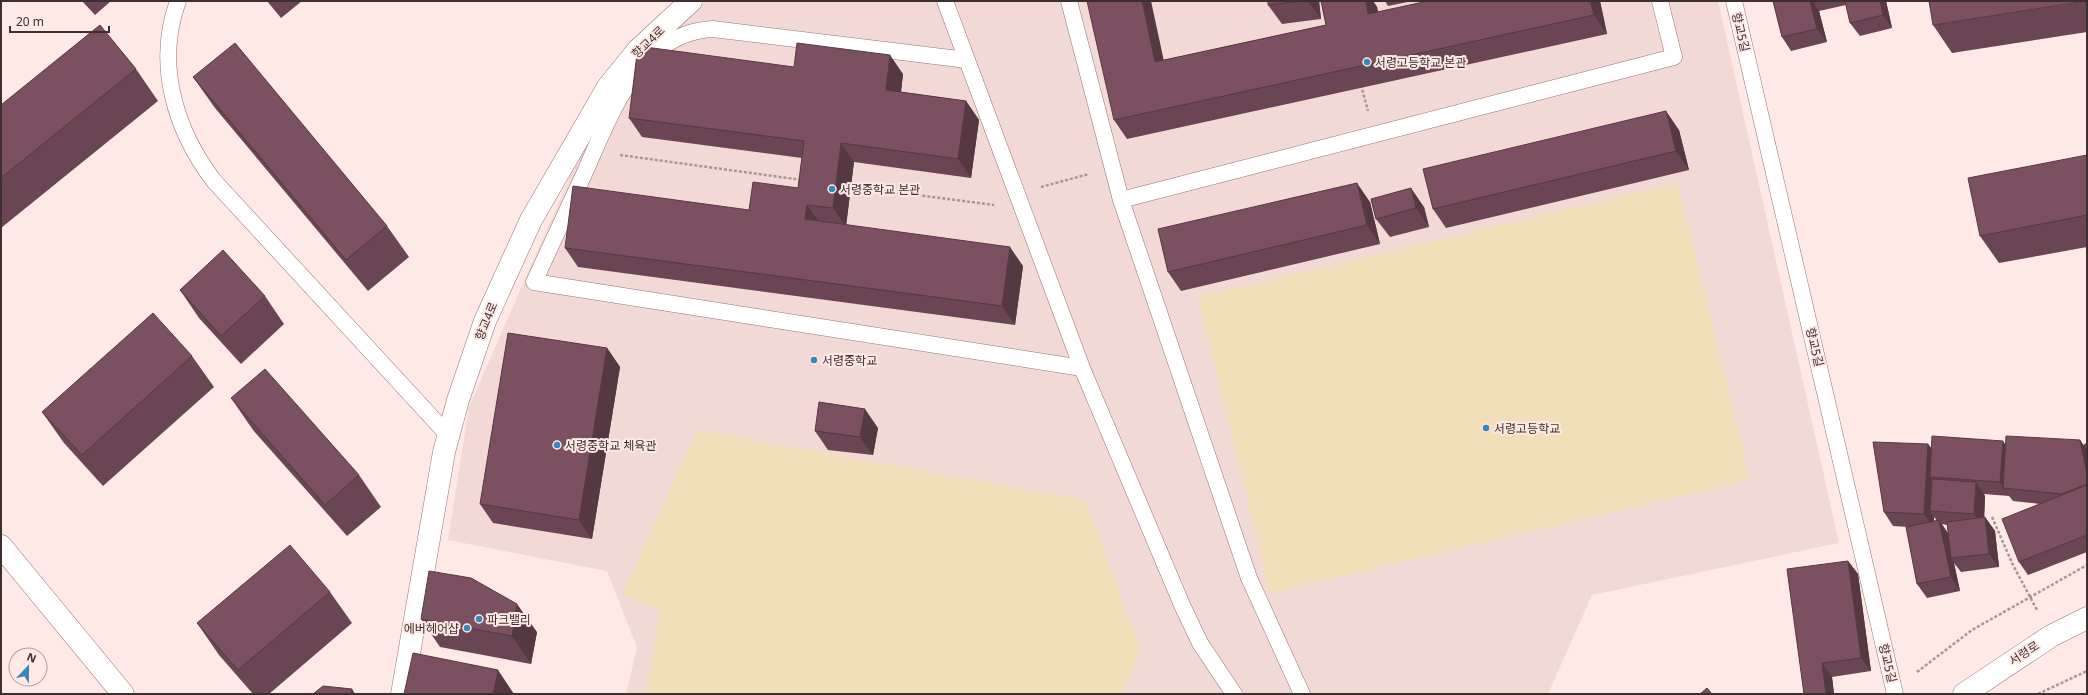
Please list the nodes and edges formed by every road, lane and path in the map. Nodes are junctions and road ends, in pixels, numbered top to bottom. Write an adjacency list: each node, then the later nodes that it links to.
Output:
1 (178, 1): 18 (lane)
2 (691, 1): 18 (street, 향교4로)
3 (945, 1): 7 (lane)
4 (1069, 1): 11 (lane)
5 (1660, 1): 9 (lane)
6 (1734, 1): 26 (lane, 향교5길)
7 (967, 60): 10 (lane); 14 (lane)
8 (1360, 82): 9 (path)
9 (1374, 134): 15 (lane)
10 (594, 152): 12 (path); 17 (lane)
11 (1113, 167): 14 (path); 15 (lane)
12 (805, 180)
13 (844, 185): 16 (path)
14 (1018, 193): 16 (lane)
15 (1121, 200): 30 (lane)
16 (1024, 210): 17 (lane)
17 (1082, 368): 29 (lane)
18 (448, 435): 28 (street, 향교4로)
19 (1992, 517): 22 (path)
20 (1, 546): 27 (street)
21 (2087, 565): 22 (path)
22 (2030, 597): 24 (path); 26 (path)
23 (2087, 618): 24 (street, 서령로)
24 (2051, 636): 31 (street, 서령로)
25 (2087, 671): 32 (path)
26 (1895, 692)
27 (123, 694)
28 (402, 694)
29 (1234, 694)
30 (1302, 694)
31 (1964, 694)
32 (2038, 694)

